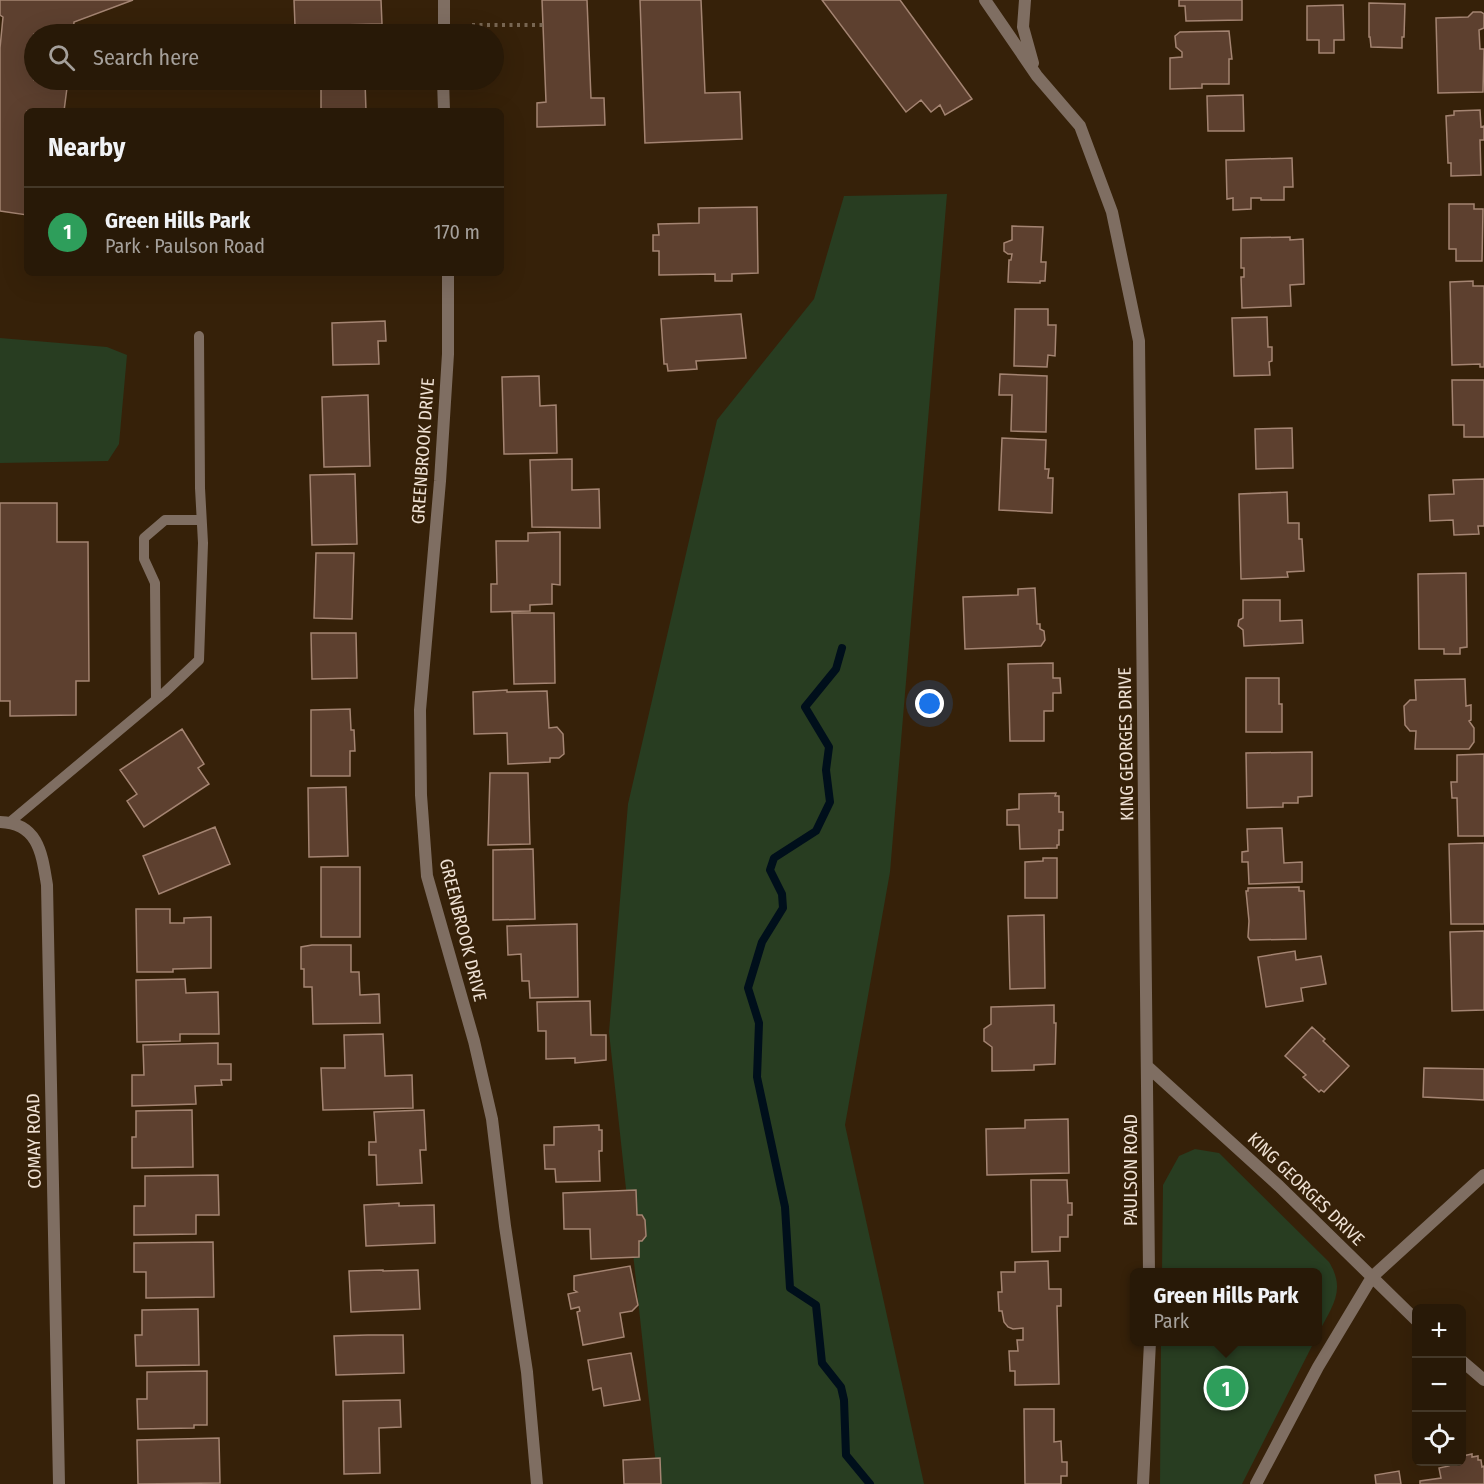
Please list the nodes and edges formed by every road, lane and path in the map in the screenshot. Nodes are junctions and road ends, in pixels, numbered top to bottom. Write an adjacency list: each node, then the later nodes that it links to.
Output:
1 (444, 0): 4 (street)
2 (985, 0): 7 (street, KING GEORGES DRIVE)
3 (1025, 0): 7 (street, KING GEORGES DRIVE)
4 (444, 24)
5 (504, 25): 6 (path)
6 (543, 25)
7 (1037, 76): 15 (street, KING GEORGES DRIVE)
8 (443, 90): 9 (street)
9 (444, 108)
10 (447, 276): 24 (street, GREENBROOK DRIVE)
11 (199, 336): 12 (lane)
12 (201, 520): 13 (lane); 13 (lane)
13 (156, 699): 14 (lane)
14 (5, 822): 23 (street, COMAY ROAD)
15 (1148, 1067): 17 (street, PAULSON ROAD); 18 (street, KING GEORGES DRIVE)
16 (1484, 1175): 18 (street)
17 (1149, 1268)
18 (1372, 1277): 19 (street, KING GEORGES DRIVE); 26 (street)
19 (1412, 1316)
20 (1150, 1346): 25 (street)
21 (1466, 1365): 22 (street)
22 (1484, 1380)
23 (59, 1484)
24 (537, 1484)
25 (1143, 1484)
26 (1256, 1484)

